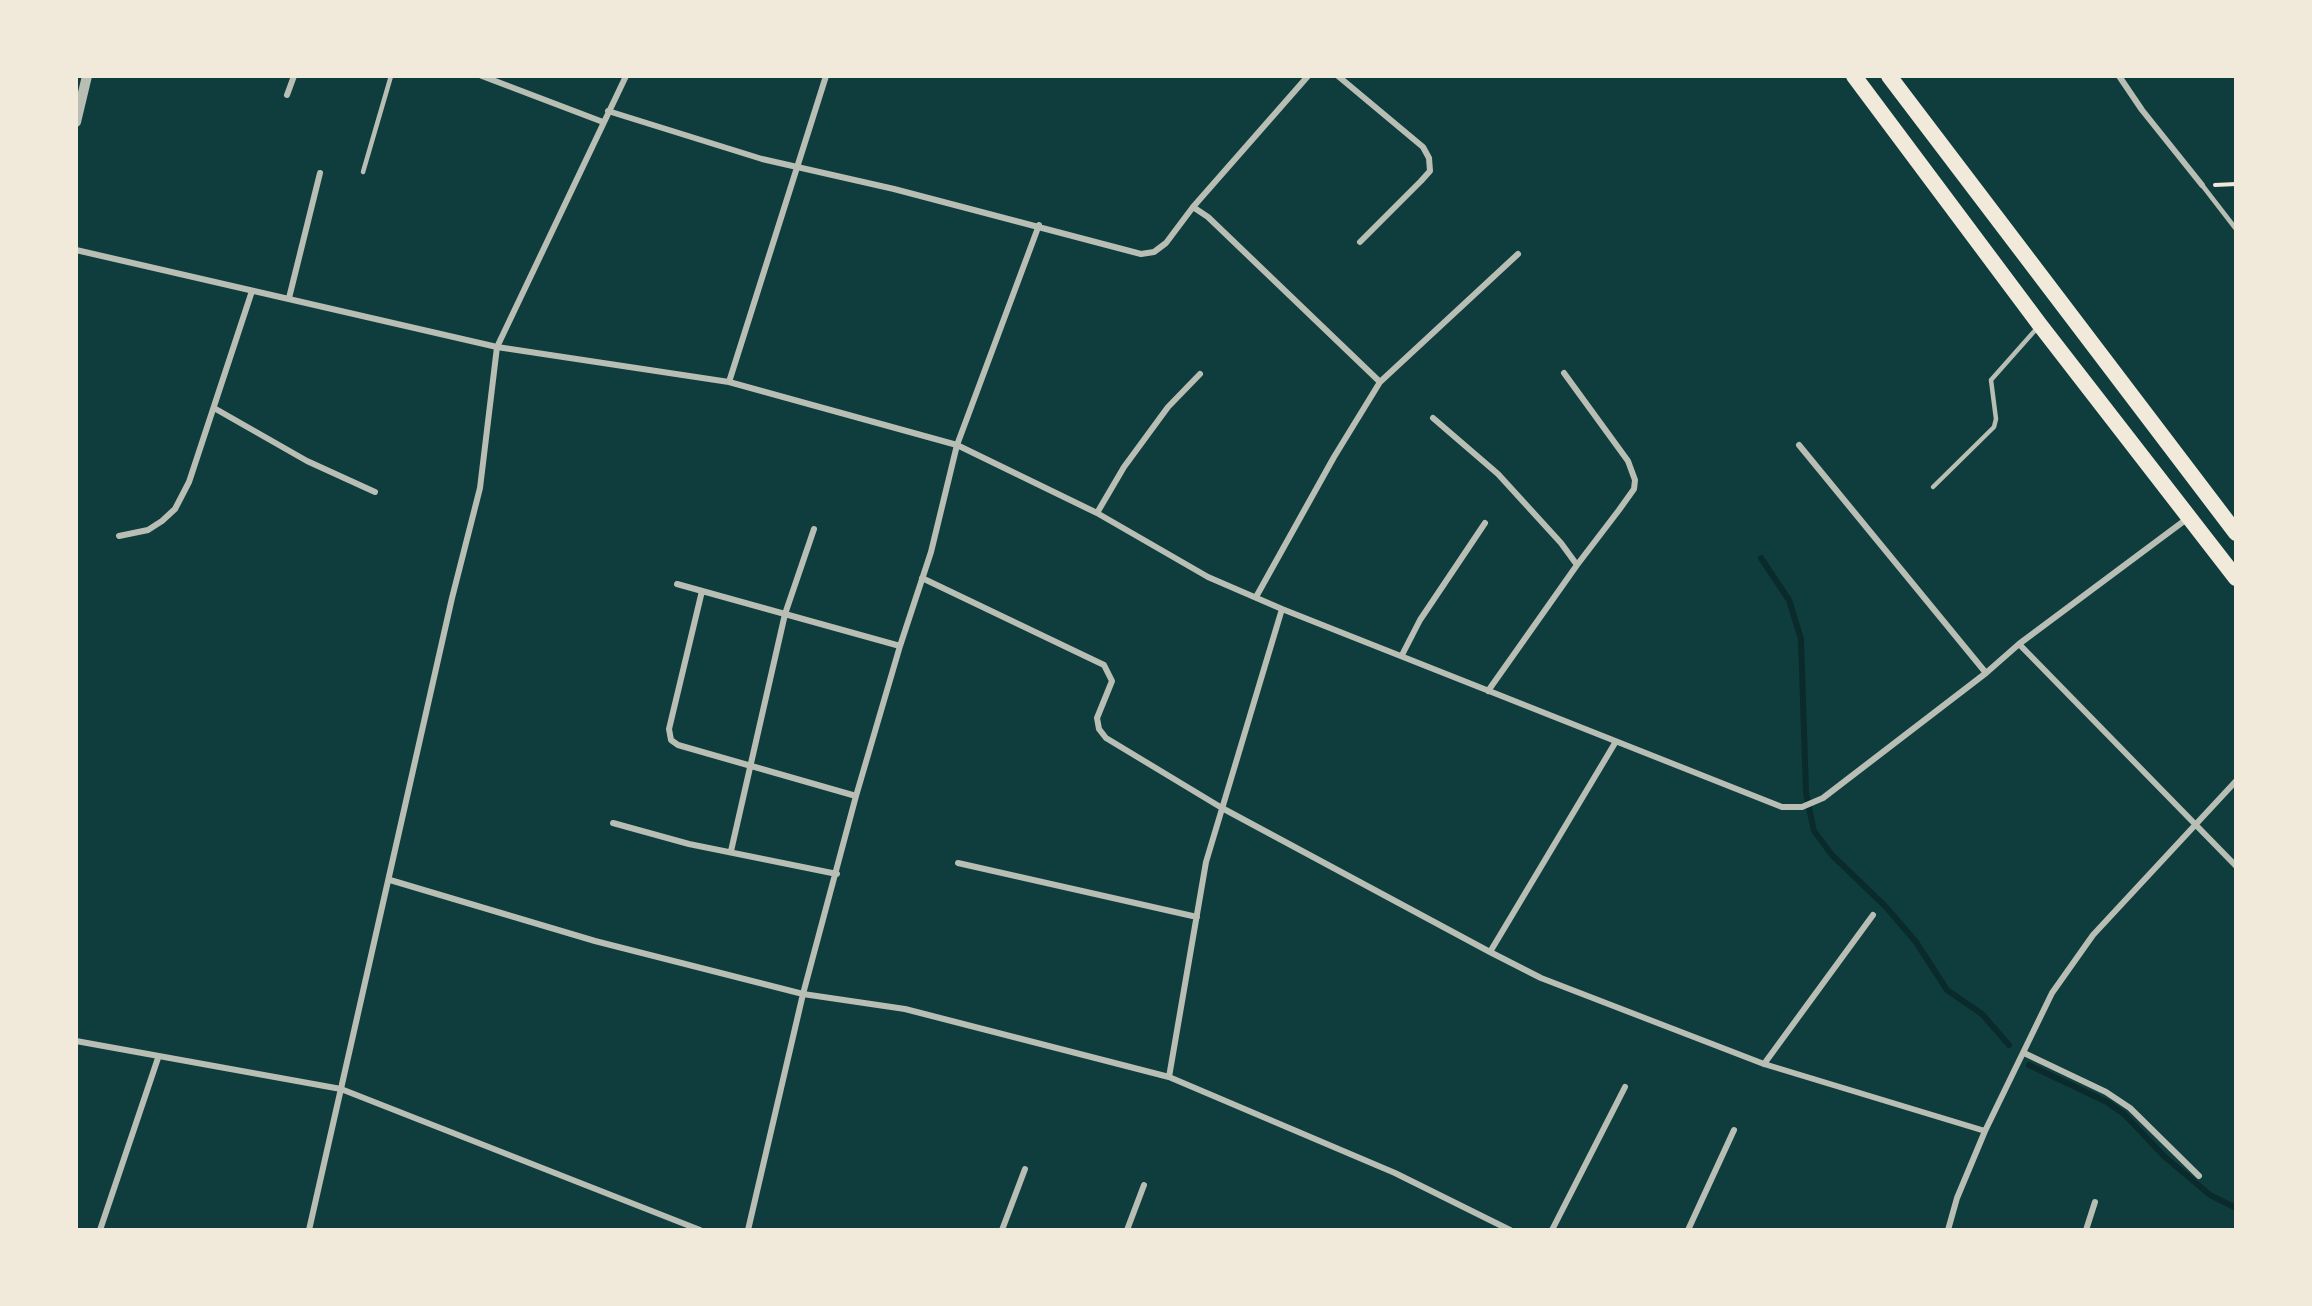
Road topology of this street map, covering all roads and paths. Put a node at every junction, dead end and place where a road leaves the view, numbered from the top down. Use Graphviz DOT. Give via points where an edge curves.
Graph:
graph roads {
  1 [pos="87,76"];
  2 [pos="294,76"];
  3 [pos="391,76"];
  4 [pos="482,76"];
  5 [pos="626,76"];
  6 [pos="826,76"];
  7 [pos="1308,76"];
  8 [pos="1338,76"];
  9 [pos="1854,76"];
  10 [pos="1889,76"];
  11 [pos="2119,76"];
  12 [pos="287,94"];
  13 [pos="608,111"];
  14 [pos="76,122"];
  15 [pos="603,122"];
  16 [pos="795,167"];
  17 [pos="363,172"];
  18 [pos="320,173"];
  19 [pos="2202,185"];
  20 [pos="1193,207"];
  21 [pos="1039,225"];
  22 [pos="2235,229"];
  23 [pos="1360,242"];
  24 [pos="76,250"];
  25 [pos="1518,254"];
  26 [pos="252,291"];
  27 [pos="289,298"];
  28 [pos="2040,325"];
  29 [pos="496,347"];
  30 [pos="2103,359"];
  31 [pos="1564,373"];
  32 [pos="1200,374"];
  33 [pos="2080,377"];
  34 [pos="729,382"];
  35 [pos="1380,382"];
  36 [pos="214,408"];
  37 [pos="1433,418"];
  38 [pos="957,445"];
  39 [pos="1799,445"];
  40 [pos="1933,488"];
  41 [pos="375,492"];
  42 [pos="1097,513"];
  43 [pos="2188,518"];
  44 [pos="1485,523"];
  45 [pos="814,529"];
  46 [pos="2235,533"];
  47 [pos="119,536"];
  48 [pos="1577,565"];
  49 [pos="922,578"];
  50 [pos="2235,578"];
  51 [pos="677,584"];
  52 [pos="702,591"];
  53 [pos="1256,597"];
  54 [pos="1282,609"];
  55 [pos="785,614"];
  56 [pos="2019,644"];
  57 [pos="900,646"];
  58 [pos="1402,655"];
  59 [pos="1986,673"];
  60 [pos="1488,691"];
  61 [pos="1615,743"];
  62 [pos="753,765"];
  63 [pos="2235,781"];
  64 [pos="856,795"];
  65 [pos="1222,808"];
  66 [pos="613,823"];
  67 [pos="2195,824"];
  68 [pos="731,851"];
  69 [pos="958,862"];
  70 [pos="2235,866"];
  71 [pos="837,874"];
  72 [pos="390,880"];
  73 [pos="1873,915"];
  74 [pos="1197,916"];
  75 [pos="1490,952"];
  76 [pos="803,994"];
  77 [pos="76,1041"];
  78 [pos="2024,1053"];
  79 [pos="158,1058"];
  80 [pos="1764,1064"];
  81 [pos="1169,1077"];
  82 [pos="1625,1087"];
  83 [pos="341,1089"];
  84 [pos="1734,1130"];
  85 [pos="1985,1131"];
  86 [pos="1025,1169"];
  87 [pos="2199,1176"];
  88 [pos="1144,1185"];
  89 [pos="2095,1202"];
  90 [pos="100,1230"];
  91 [pos="309,1230"];
  92 [pos="700,1230"];
  93 [pos="748,1230"];
  94 [pos="1002,1230"];
  95 [pos="1127,1230"];
  96 [pos="1510,1230"];
  97 [pos="1552,1230"];
  98 [pos="1688,1230"];
  99 [pos="1948,1230"];
  100 [pos="2086,1230"];
  1 -- 14 [label="street"];
  2 -- 12 [label="street"];
  3 -- 17 [label="lane"];
  4 -- 15 [label="street"];
  5 -- 13 [label="street"];
  6 -- 16 [label="street"];
  7 -- 20 [label="street"];
  8 -- 23 [label="street" via="1423,147 1429,158 1430,171"];
  9 -- 28 [label="highway"];
  10 -- 30 [label="highway"];
  11 -- 19 [label="street"];
  13 -- 15 [label="street"];
  13 -- 16 [label="street"];
  15 -- 29 [label="street"];
  16 -- 21 [label="street"];
  16 -- 34 [label="street"];
  18 -- 27 [label="street"];
  19 -- 22 [label="lane"];
  20 -- 21 [label="street" via="1166,243 1147,254"];
  20 -- 35 [label="street"];
  21 -- 38 [label="street"];
  24 -- 26 [label="street"];
  25 -- 35 [label="street"];
  26 -- 27 [label="street"];
  26 -- 36 [label="street"];
  27 -- 29 [label="street"];
  28 -- 33 [label="highway"];
  28 -- 40 [label="lane" via="1991,380 1994,427"];
  29 -- 34 [label="street"];
  29 -- 72 [label="street" via="480,488"];
  30 -- 33 [label="highway"];
  30 -- 46 [label="highway"];
  31 -- 48 [label="street" via="1628,461 1635,480 1634,489"];
  32 -- 42 [label="street" via="1168,407 1124,467"];
  33 -- 43 [label="highway"];
  34 -- 38 [label="street"];
  35 -- 53 [label="street"];
  36 -- 41 [label="street" via="307,461"];
  36 -- 47 [label="street" via="189,482 175,509 148,530"];
  37 -- 48 [label="street" via="1498,474"];
  38 -- 42 [label="street"];
  38 -- 49 [label="street"];
  39 -- 59 [label="street"];
  42 -- 53 [label="street" via="1208,577"];
  43 -- 50 [label="highway"];
  43 -- 56 [label="street"];
  44 -- 58 [label="street" via="1420,620"];
  45 -- 55 [label="street"];
  48 -- 60 [label="street"];
  49 -- 57 [label="street"];
  49 -- 65 [label="street" via="1104,665 1112,681 1097,718 1106,738"];
  51 -- 52 [label="street"];
  52 -- 55 [label="street"];
  52 -- 62 [label="street" via="670,735 678,745"];
  53 -- 54 [label="street"];
  54 -- 58 [label="street"];
  54 -- 65 [label="street"];
  55 -- 57 [label="street"];
  55 -- 62 [label="street"];
  56 -- 59 [label="street"];
  56 -- 67 [label="street"];
  57 -- 64 [label="street"];
  58 -- 60 [label="street"];
  59 -- 61 [label="street" via="1823,798 1802,807 1782,807"];
  60 -- 61 [label="street"];
  61 -- 75 [label="street"];
  62 -- 64 [label="street"];
  62 -- 68 [label="street"];
  63 -- 67 [label="street"];
  64 -- 71 [label="street"];
  65 -- 74 [label="street" via="1206,862"];
  65 -- 75 [label="street"];
  66 -- 68 [label="street"];
  67 -- 70 [label="street"];
  67 -- 78 [label="street" via="2093,935 2052,993"];
  68 -- 71 [label="street"];
  69 -- 74 [label="street"];
  71 -- 76 [label="street"];
  72 -- 76 [label="street" via="595,941"];
  72 -- 83 [label="street"];
  73 -- 80 [label="street"];
  74 -- 81 [label="street"];
  75 -- 80 [label="street" via="1541,978"];
  76 -- 81 [label="street" via="905,1009"];
  76 -- 93 [label="street"];
  77 -- 79 [label="street"];
  78 -- 85 [label="street"];
  78 -- 87 [label="street" via="2106,1092 2130,1108"];
  79 -- 83 [label="street"];
  79 -- 90 [label="street"];
  80 -- 85 [label="street"];
  81 -- 96 [label="street" via="1395,1173"];
  82 -- 97 [label="street"];
  83 -- 91 [label="street"];
  83 -- 92 [label="street"];
  84 -- 98 [label="street"];
  85 -- 99 [label="street"];
  86 -- 94 [label="street"];
  88 -- 95 [label="street"];
  89 -- 100 [label="street"];
}
